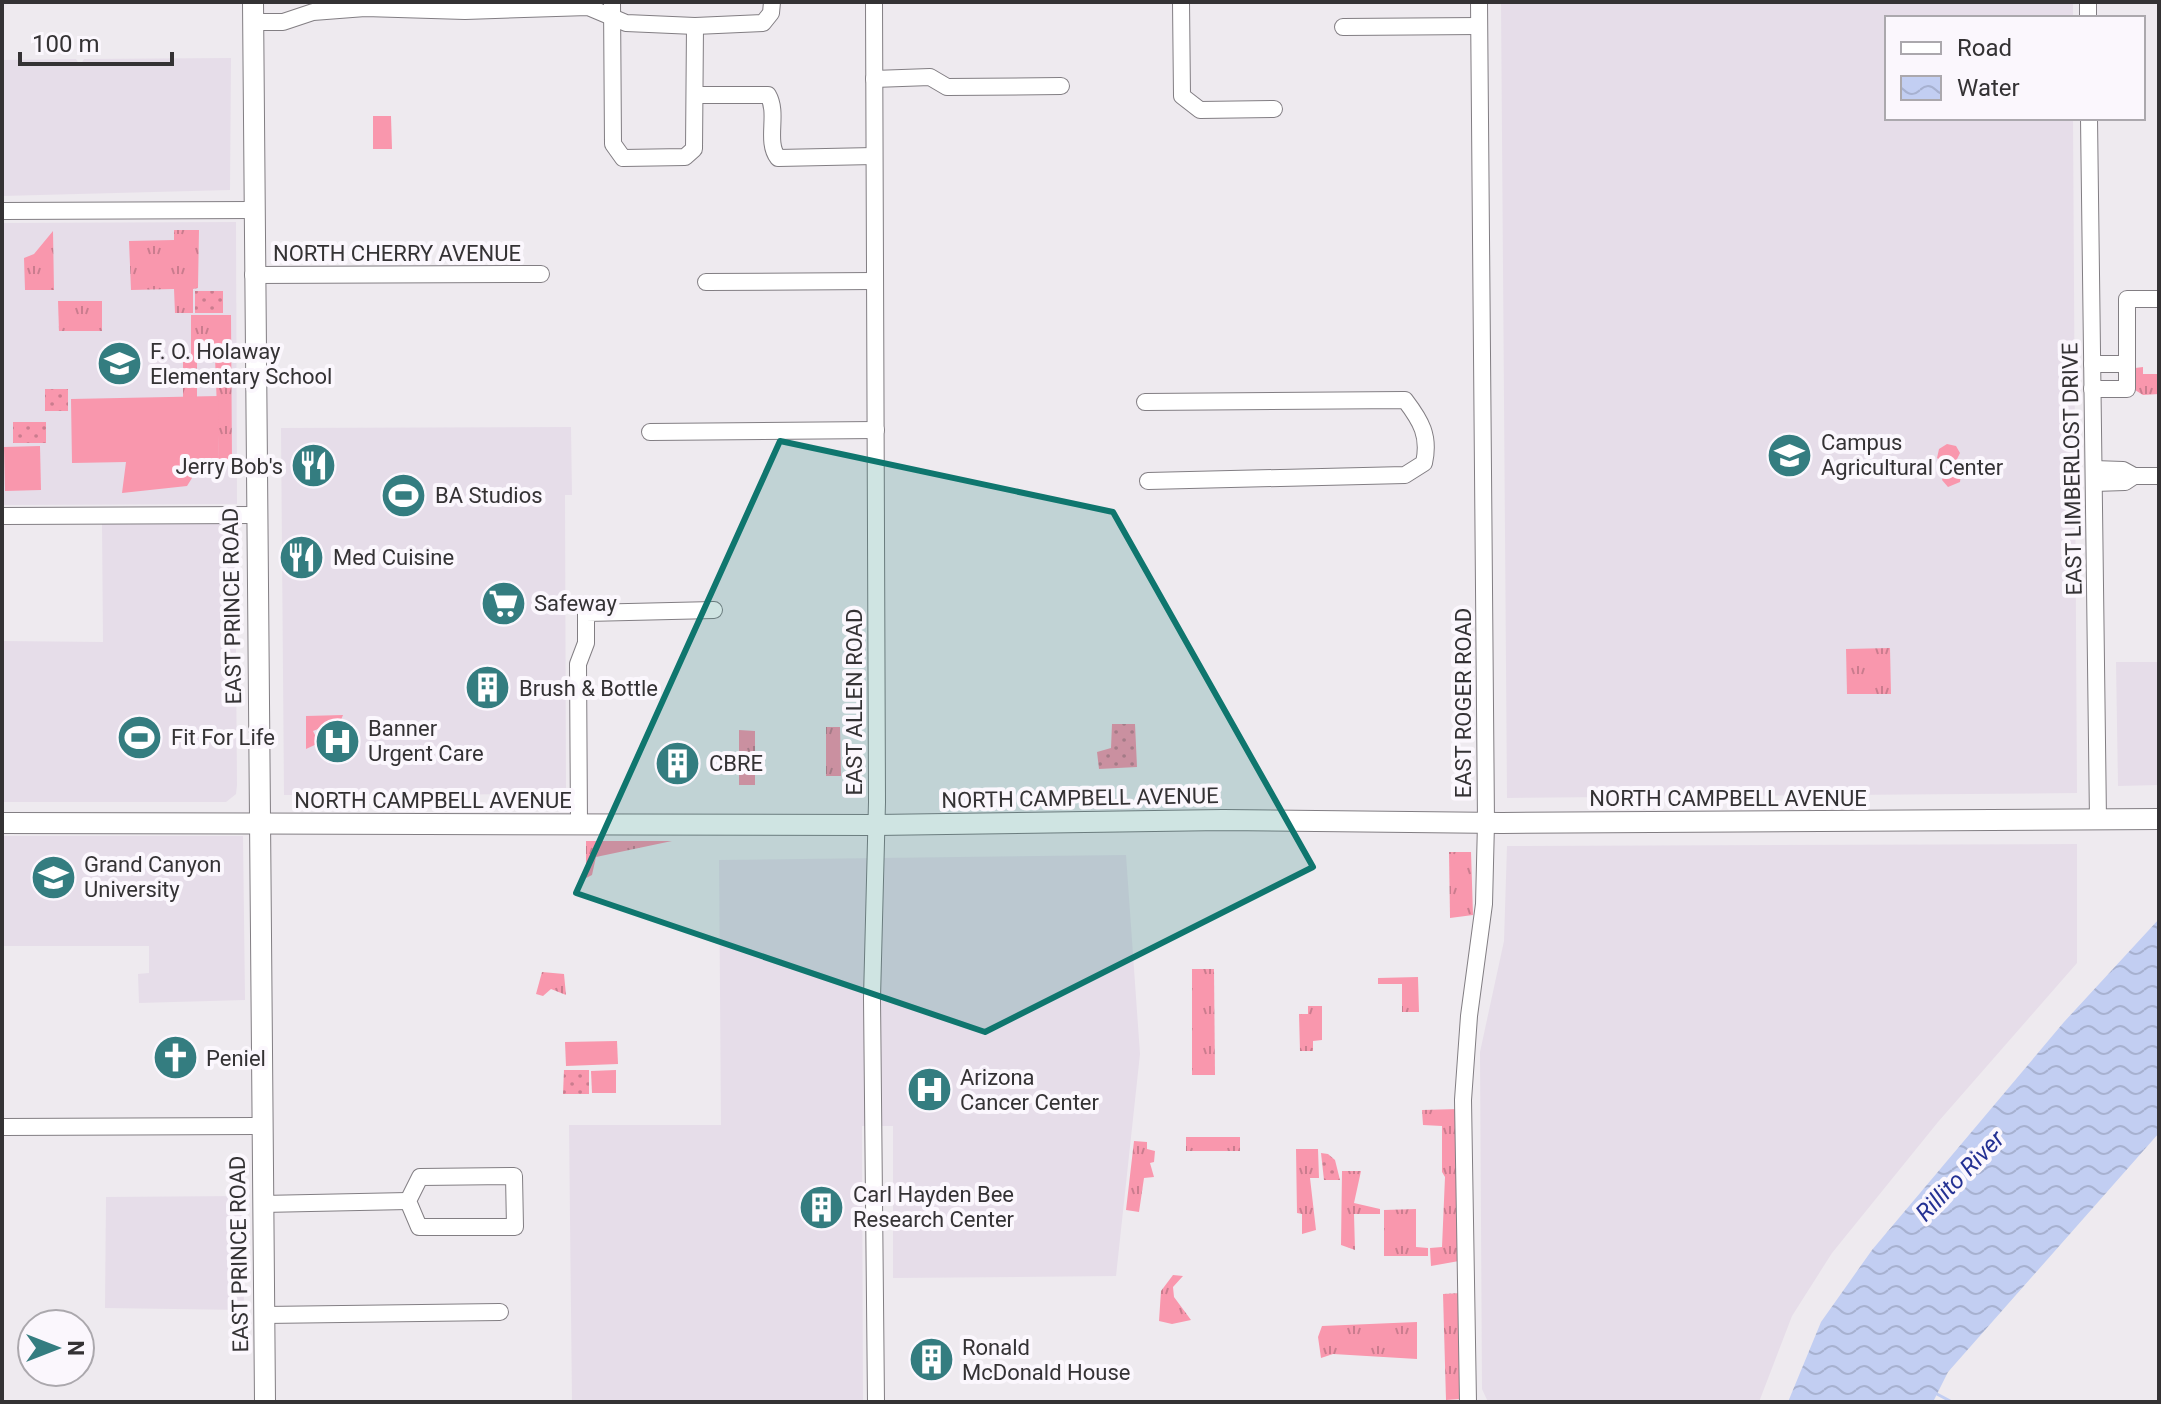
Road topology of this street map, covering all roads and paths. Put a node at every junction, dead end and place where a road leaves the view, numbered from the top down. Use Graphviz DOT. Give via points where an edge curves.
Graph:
graph roads {
  1 [pos="772,2"];
  2 [pos="874,2"];
  3 [pos="1181,2"];
  4 [pos="1479,2"];
  5 [pos="612,9"];
  6 [pos="253,12"];
  7 [pos="695,26"];
  8 [pos="1479,26"];
  9 [pos="1343,27"];
  10 [pos="874,79"];
  11 [pos="1061,86"];
  12 [pos="696,95"];
  13 [pos="1274,109"];
  14 [pos="2089,120"];
  15 [pos="874,156"];
  16 [pos="253,210"];
  17 [pos="2,211"];
  18 [pos="541,274"];
  19 [pos="253,275"];
  20 [pos="874,281"];
  21 [pos="706,282"];
  22 [pos="2159,299"];
  23 [pos="2092,364"];
  24 [pos="2127,364"];
  25 [pos="2092,389"];
  26 [pos="1145,402"];
  27 [pos="876,430"];
  28 [pos="650,432"];
  29 [pos="2094,476"];
  30 [pos="2159,476"];
  31 [pos="1148,481"];
  32 [pos="255,515"];
  33 [pos="2,516"];
  34 [pos="714,610"];
  35 [pos="2159,819"];
  36 [pos="2098,820"];
  37 [pos="2,823"];
  38 [pos="258,823"];
  39 [pos="1486,823"];
  40 [pos="579,824"];
  41 [pos="876,825"];
  42 [pos="908,825"];
  43 [pos="876,899"];
  44 [pos="260,1126"];
  45 [pos="2,1127"];
  46 [pos="408,1201"];
  47 [pos="262,1204"];
  48 [pos="500,1312"];
  49 [pos="264,1315"];
  50 [pos="265,1402"];
  51 [pos="876,1402"];
  52 [pos="1468,1402"];
  1 -- 7 [label="street" via="763,23"];
  2 -- 10 [label="street, EAST ALLEN ROAD"];
  3 -- 13 [label="street" via="1182,96 1200,110"];
  4 -- 8 [label="street, EAST ROGER ROAD"];
  5 -- 6 [label="street" via="365,8 313,12 283,22"];
  5 -- 7 [label="street" via="626,23"];
  5 -- 12 [label="street" via="617,153 633,159 691,155"];
  6 -- 16 [label="main road, EAST PRINCE ROAD"];
  7 -- 12 [label="street"];
  8 -- 9 [label="street"];
  8 -- 39 [label="street, EAST ROGER ROAD"];
  10 -- 11 [label="street" via="930,77 947,87"];
  10 -- 15 [label="street, EAST ALLEN ROAD"];
  12 -- 15 [label="street" via="768,95 778,158"];
  14 -- 23 [label="street, EAST LIMBERLOST DRIVE"];
  15 -- 20 [label="street, EAST ALLEN ROAD"];
  16 -- 17 [label="street"];
  16 -- 19 [label="main road, EAST PRINCE ROAD"];
  18 -- 19 [label="street, NORTH CHERRY AVENUE"];
  19 -- 32 [label="main road, EAST PRINCE ROAD"];
  20 -- 21 [label="street"];
  20 -- 27 [label="street, EAST ALLEN ROAD"];
  22 -- 24 [label="street" via="2127,299"];
  23 -- 24 [label="street"];
  23 -- 25 [label="street, EAST LIMBERLOST DRIVE"];
  24 -- 25 [label="street" via="2127,389"];
  25 -- 29 [label="street, EAST LIMBERLOST DRIVE"];
  26 -- 31 [label="street" via="1405,400 1420,420 1428,444 1424,463 1405,475"];
  27 -- 28 [label="street"];
  27 -- 41 [label="street, EAST ALLEN ROAD"];
  29 -- 30 [label="street" via="2123,470 2134,476"];
  29 -- 36 [label="street, EAST LIMBERLOST DRIVE"];
  32 -- 33 [label="street"];
  32 -- 38 [label="main road, EAST PRINCE ROAD"];
  34 -- 40 [label="street" via="586,613 586,643 578,664"];
  35 -- 36 [label="main road, NORTH CAMPBELL AVENUE"];
  36 -- 39 [label="main road, NORTH CAMPBELL AVENUE"];
  37 -- 38 [label="main road, NORTH CAMPBELL AVENUE"];
  38 -- 40 [label="main road, NORTH CAMPBELL AVENUE"];
  38 -- 44 [label="main road, EAST PRINCE ROAD"];
  39 -- 42 [label="main road, NORTH CAMPBELL AVENUE"];
  39 -- 52 [label="street, EAST ROGER ROAD" via="1484,904 1463,1100"];
  40 -- 41 [label="main road, NORTH CAMPBELL AVENUE"];
  41 -- 42 [label="main road, NORTH CAMPBELL AVENUE"];
  41 -- 51 [label="street, EAST ALLEN ROAD"];
  42 -- 43 [label="street" via="884,838 883,884"];
  44 -- 45 [label="street"];
  44 -- 47 [label="main road, EAST PRINCE ROAD"];
  46 -- 46 [label="street" via="419,1227 515,1227 514,1176 420,1177"];
  46 -- 47 [label="street"];
  47 -- 49 [label="main road, EAST PRINCE ROAD"];
  48 -- 49 [label="street"];
  49 -- 50 [label="main road, EAST PRINCE ROAD"];
}
